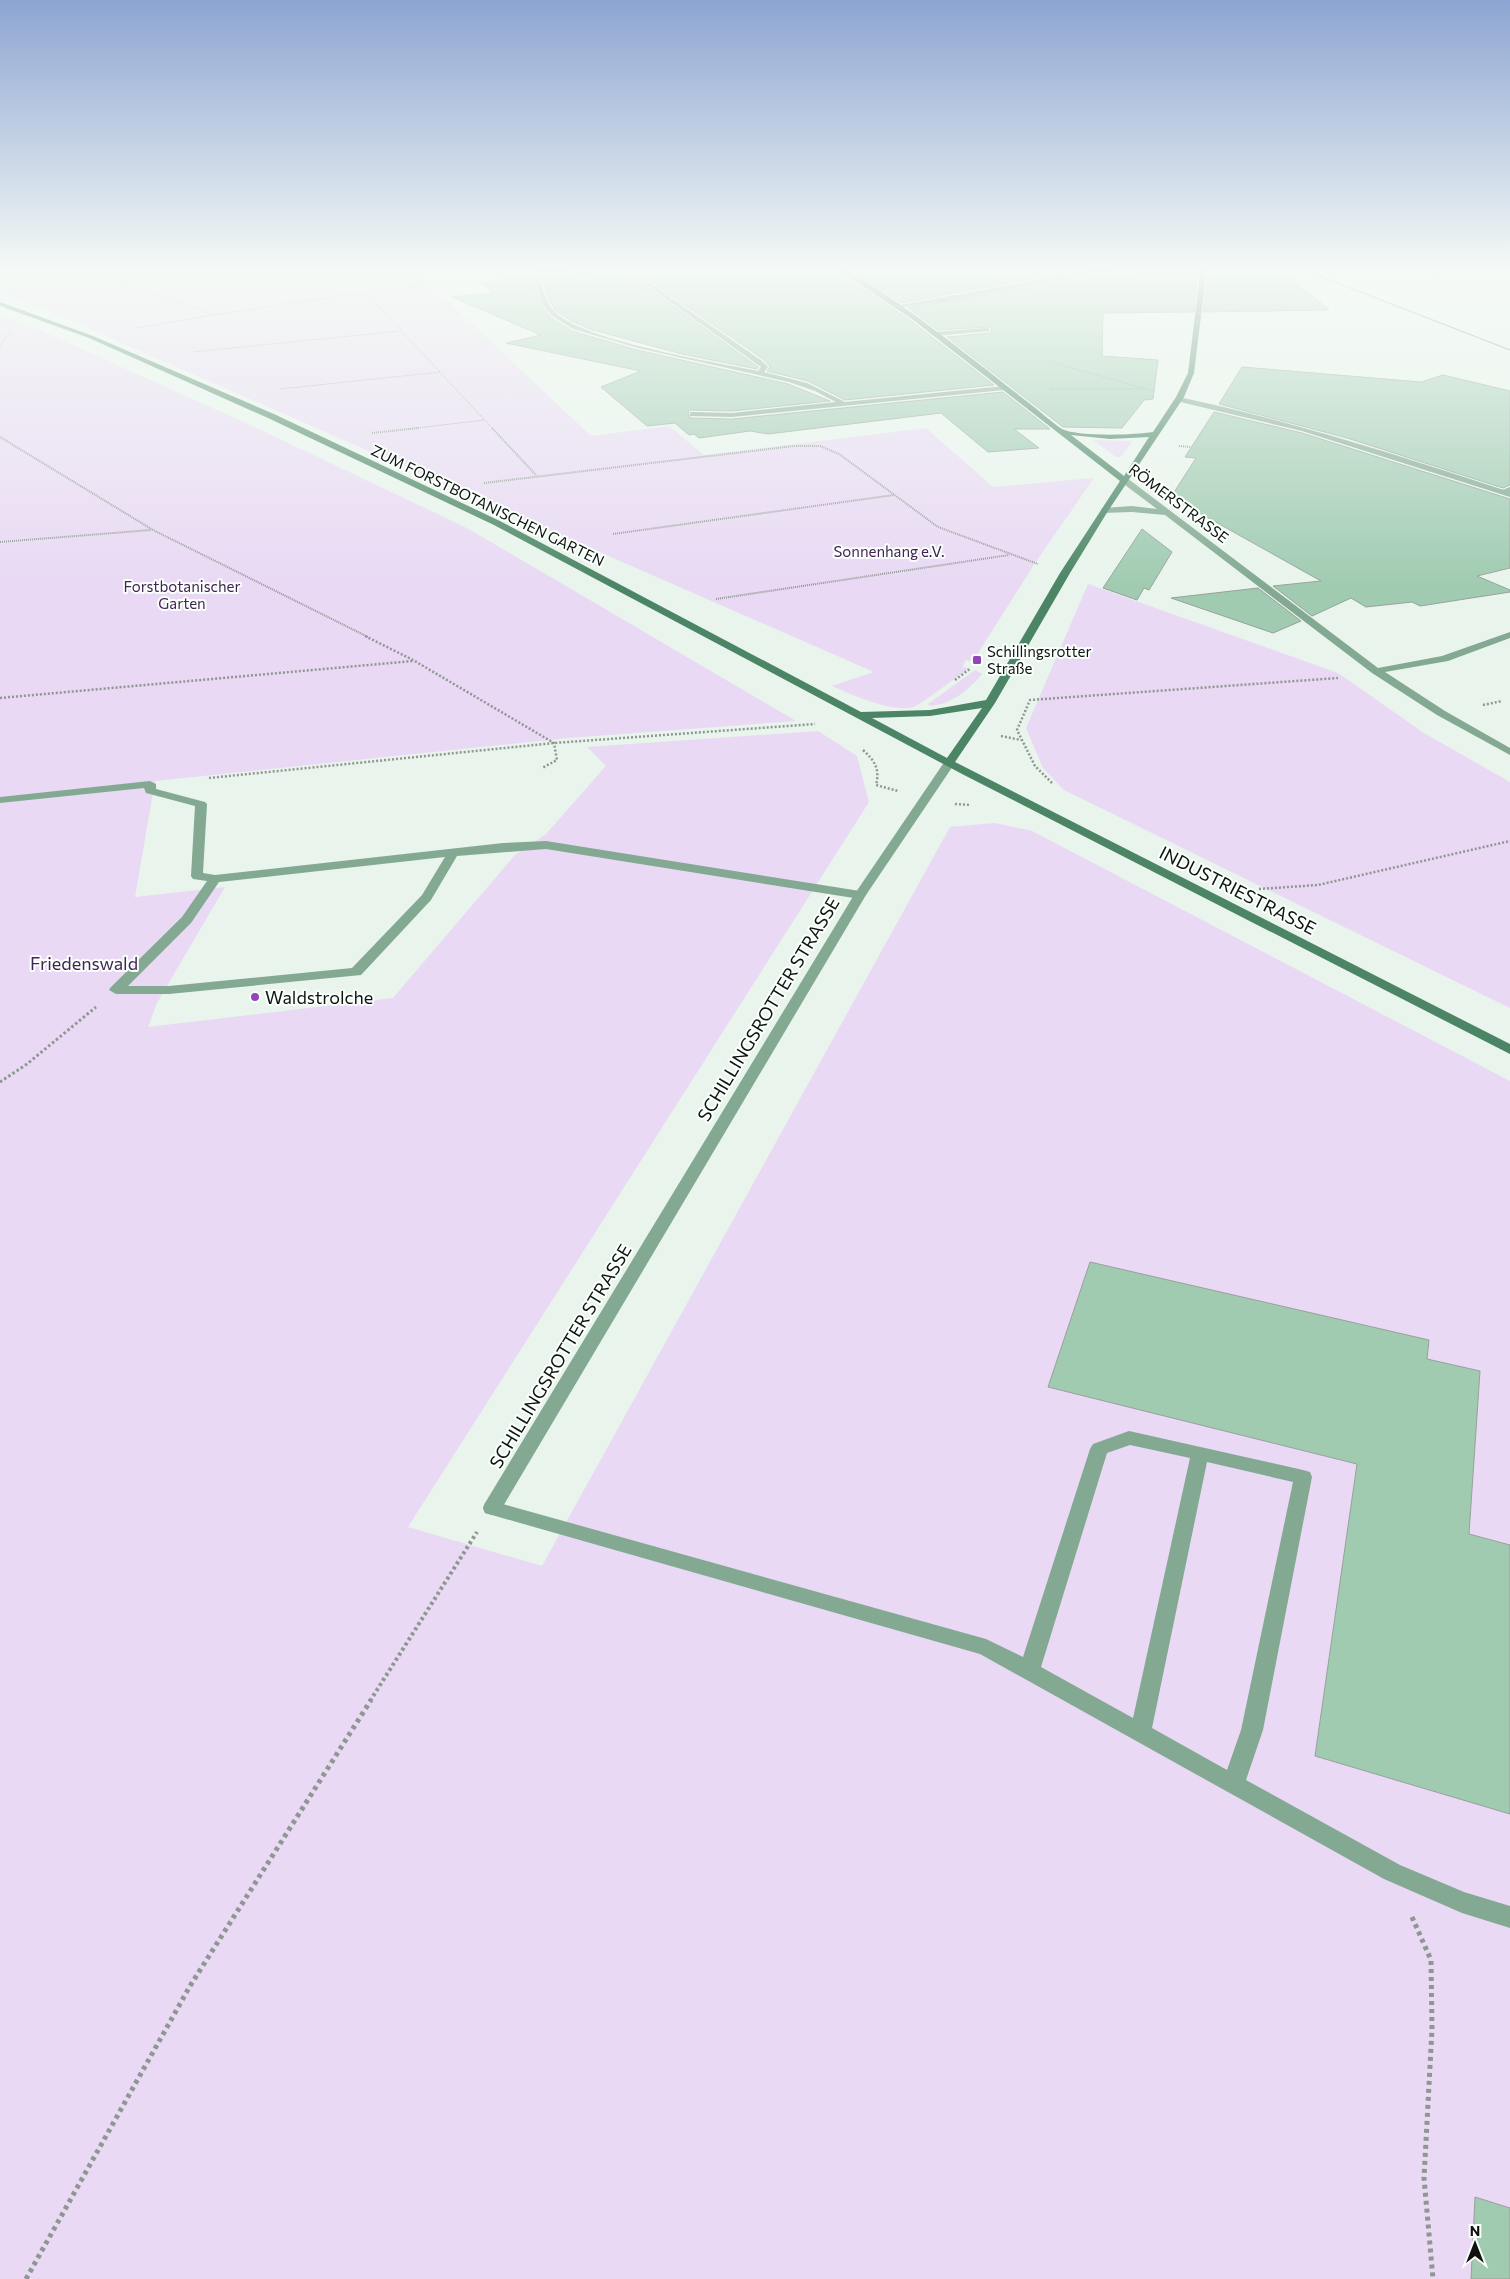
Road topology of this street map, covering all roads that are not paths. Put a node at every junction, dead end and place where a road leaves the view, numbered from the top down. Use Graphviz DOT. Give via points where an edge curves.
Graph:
graph roads {
  1 [pos="174,373"];
  2 [pos="760,373"];
  3 [pos="985,373"];
  4 [pos="1191,373"];
  5 [pos="1004,388"];
  6 [pos="1180,398"];
  7 [pos="842,403"];
  8 [pos="693,414"];
  9 [pos="1061,431"];
  10 [pos="1156,434"];
  11 [pos="1124,480"];
  12 [pos="1510,489"];
  13 [pos="1501,492"];
  14 [pos="1510,495"];
  15 [pos="1104,511"];
  16 [pos="1168,513"];
  17 [pos="1510,635"];
  18 [pos="1376,671"];
  19 [pos="990,703"];
  20 [pos="861,715"];
  21 [pos="1510,752"];
  22 [pos="948,763"];
  23 [pos="0,800"];
  24 [pos="453,853"];
  25 [pos="215,879"];
  26 [pos="860,896"];
  27 [pos="1510,1050"];
  28 [pos="1200,1454"];
  29 [pos="1028,1671"];
  30 [pos="1140,1734"];
  31 [pos="1232,1785"];
  32 [pos="1510,1917"];
  1 -- 20 [label="street, ZUM FORSTBOTANISCHEN GARTEN" via="488,519"];
  2 -- 7 [label="street" via="811,386"];
  3 -- 5 [label="street, RÖMERSTRASSE"];
  4 -- 6 [label="street, SCHILLINGSROTTER STRASSE"];
  5 -- 7 [label="street"];
  5 -- 9 [label="street, RÖMERSTRASSE"];
  6 -- 10 [label="street, SCHILLINGSROTTER STRASSE"];
  6 -- 13 [label="street" via="1420,464"];
  7 -- 8 [label="street" via="732,415"];
  9 -- 10 [label="street" via="1104,437"];
  9 -- 11 [label="street, RÖMERSTRASSE"];
  10 -- 11 [label="street, SCHILLINGSROTTER STRASSE"];
  11 -- 15 [label="street, SCHILLINGSROTTER STRASSE"];
  11 -- 16 [label="street, RÖMERSTRASSE"];
  12 -- 13 [label="street"];
  13 -- 14 [label="street"];
  15 -- 16 [label="street" via="1132,509"];
  15 -- 19 [label="street, SCHILLINGSROTTER STRASSE"];
  16 -- 18 [label="street, RÖMERSTRASSE"];
  17 -- 18 [label="street" via="1444,659"];
  18 -- 21 [label="street, RÖMERSTRASSE"];
  19 -- 20 [label="street" via="930,713"];
  19 -- 22 [label="street, SCHILLINGSROTTER STRASSE"];
  20 -- 22 [label="street, ZUM FORSTBOTANISCHEN GARTEN"];
  22 -- 26 [label="street, SCHILLINGSROTTER STRASSE"];
  22 -- 27 [label="street, INDUSTRIESTRASSE"];
  23 -- 25 [label="street" via="150,784 150,791 201,804 197,876"];
  24 -- 25 [label="street"];
  24 -- 25 [label="street" via="427,897 356,972 169,990 116,990 187,920"];
  24 -- 26 [label="street" via="546,846"];
  26 -- 29 [label="street, SCHILLINGSROTTER STRASSE" via="492,1508 986,1647"];
  28 -- 29 [label="street" via="1129,1438 1099,1449"];
  28 -- 30 [label="street"];
  28 -- 31 [label="street" via="1303,1477 1252,1730"];
  29 -- 30 [label="street"];
  30 -- 31 [label="street"];
  31 -- 32 [label="street" via="1392,1872 1462,1902"];
}
